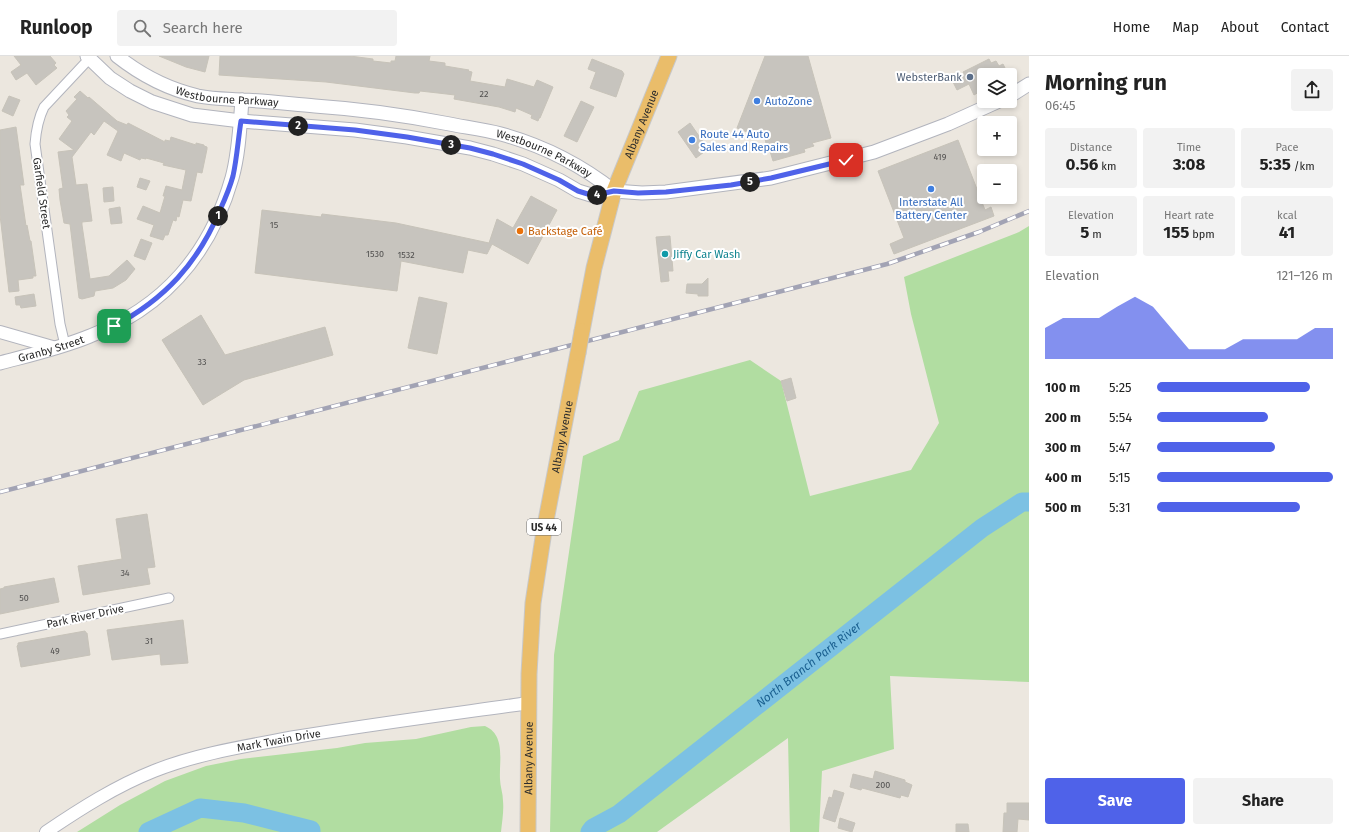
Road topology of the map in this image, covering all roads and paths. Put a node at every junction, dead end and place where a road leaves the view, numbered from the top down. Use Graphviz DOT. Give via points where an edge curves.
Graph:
graph roads {
  1 [pos="117,56"];
  2 [pos="669,56"];
  3 [pos="88,57"];
  4 [pos="1029,84"];
  5 [pos="1017,92"];
  6 [pos="242,100"];
  7 [pos="983,108"];
  8 [pos="422,118"];
  9 [pos="241,121"];
  10 [pos="417,139"];
  11 [pos="614,191"];
  12 [pos="0,332"];
  13 [pos="61,347"];
  14 [pos="0,363"];
  15 [pos="169,598"];
  16 [pos="0,634"];
  17 [pos="529,703"];
  18 [pos="46,832"];
  19 [pos="528,832"];
  1 -- 6 [label="main road, Westbourne Parkway" via="156,82 178,90 198,96"];
  2 -- 11 [label="highway, Albany Avenue / US 44"];
  3 -- 9 [label="main road, Westbourne Parkway" via="110,78 152,102 192,115"];
  3 -- 13 [label="street, Garfield Street" via="44,107 36,132 35,144"];
  4 -- 5 [label="main road"];
  6 -- 8 [label="main road, Westbourne Parkway" via="334,107"];
  6 -- 9 [label="main road, Granby Street"];
  7 -- 11 [label="main road" via="874,152 792,174 666,192"];
  8 -- 10 [label="main road"];
  8 -- 11 [label="main road, Westbourne Parkway" via="502,134 532,145 587,172"];
  9 -- 10 [label="main road, Westbourne Parkway" via="355,130"];
  9 -- 13 [label="main road, Granby Street" via="226,196 208,236 178,279 148,305 128,318"];
  10 -- 11 [label="main road, Westbourne Parkway" via="470,148 512,160 542,171 583,193 596,195"];
  11 -- 17 [label="highway, Albany Avenue / US 44, bridge" via="594,268 544,531 532,621"];
  12 -- 13 [label="street"];
  13 -- 14 [label="main road, Granby Street"];
  15 -- 16 [label="street, Park River Drive"];
  17 -- 18 [label="street, Mark Twain Drive" via="331,731 192,758 130,782"];
  17 -- 19 [label="highway, Albany Avenue / US 44"];
}
